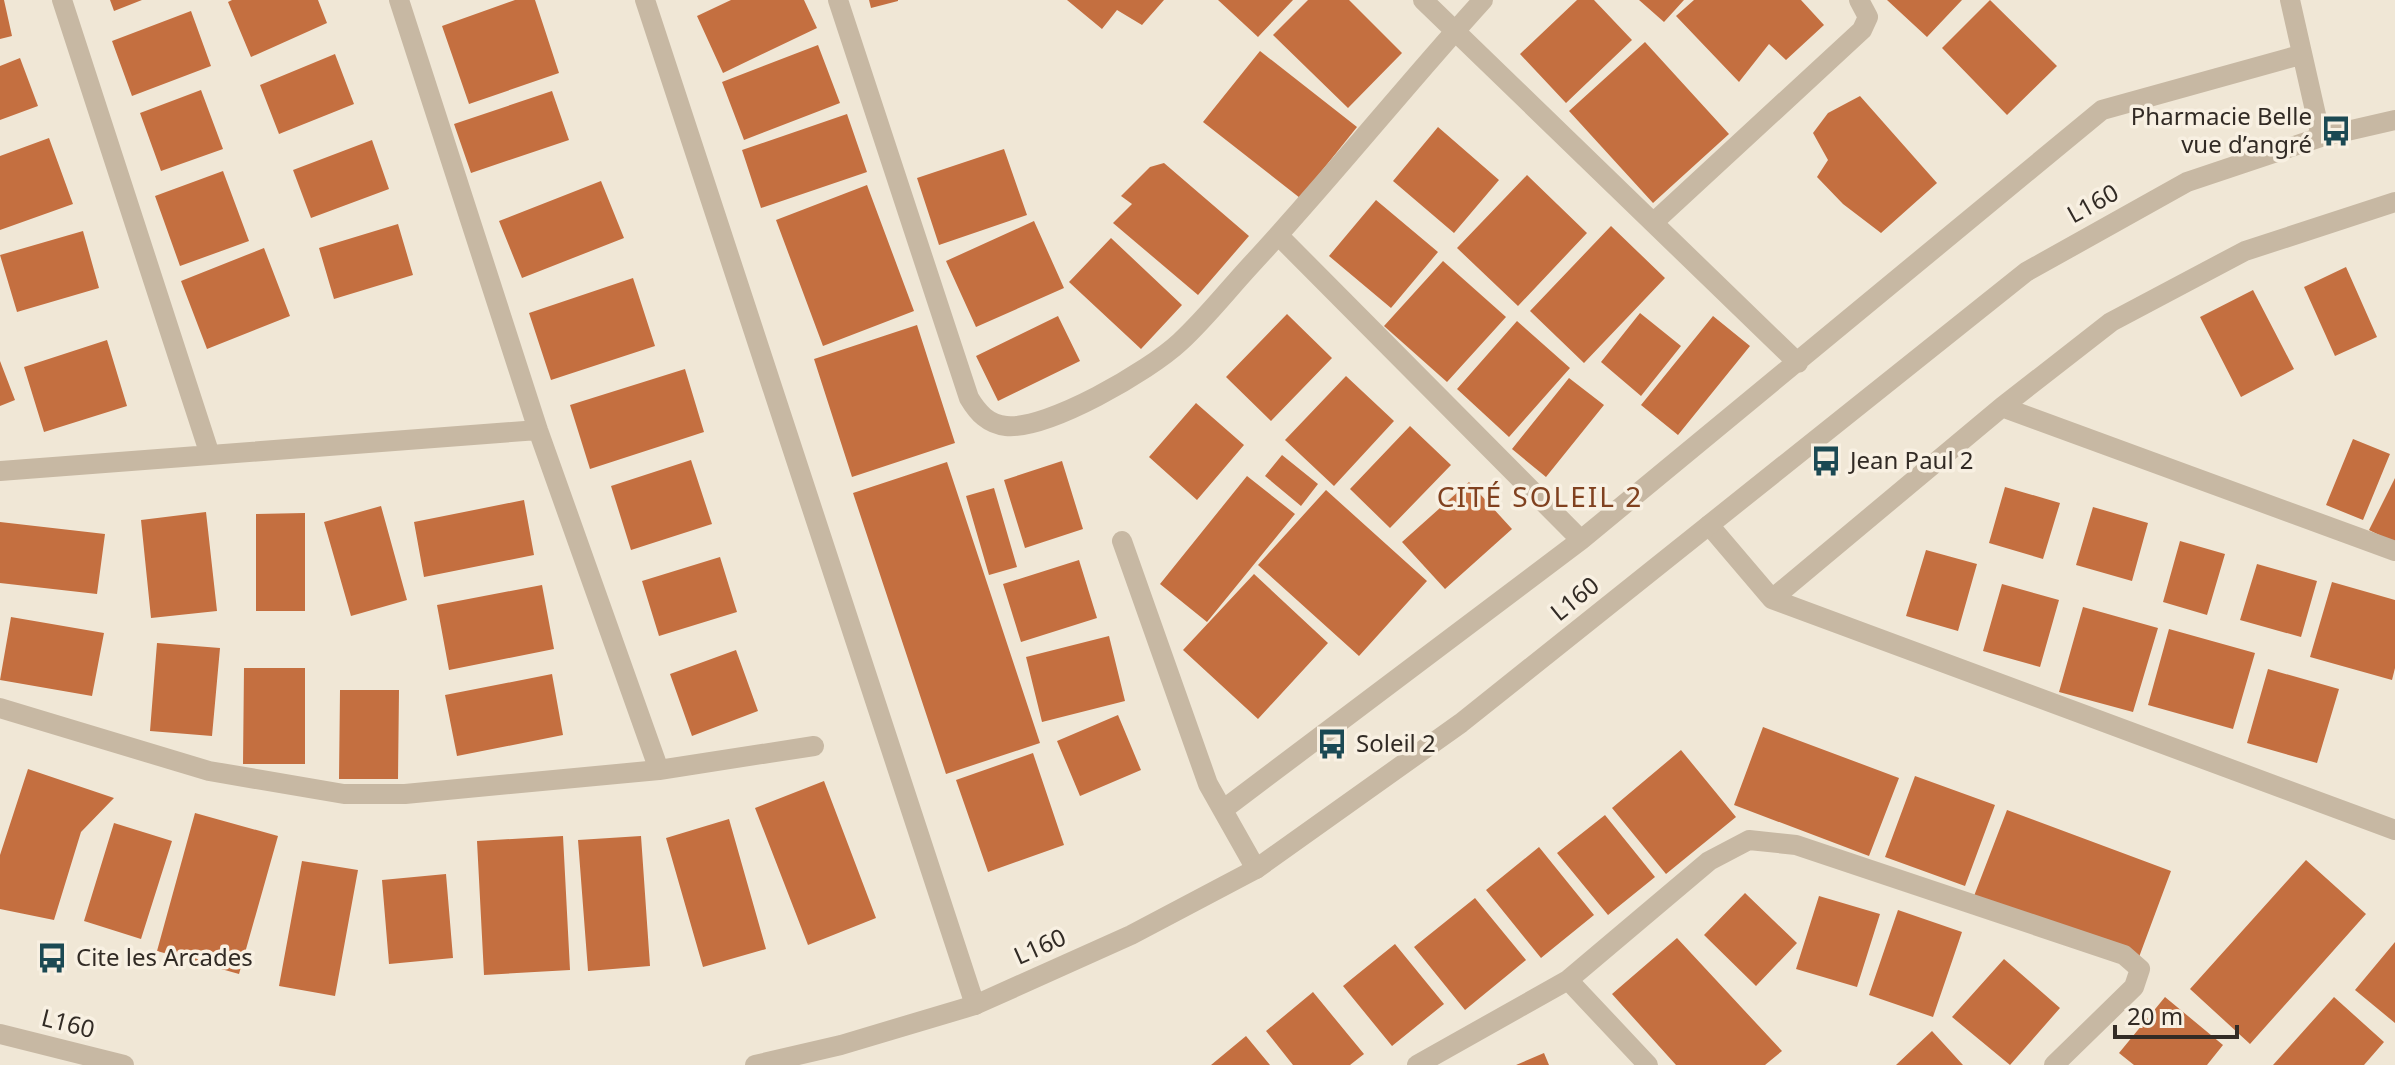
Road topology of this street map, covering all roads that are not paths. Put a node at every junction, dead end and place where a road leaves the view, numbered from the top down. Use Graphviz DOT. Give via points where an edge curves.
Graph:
graph roads {
  1 [pos="62,0"];
  2 [pos="399,0"];
  3 [pos="645,0"];
  4 [pos="838,0"];
  5 [pos="1423,0"];
  6 [pos="1483,0"];
  7 [pos="1859,0"];
  8 [pos="2290,0"];
  9 [pos="1455,31"];
  10 [pos="2300,55"];
  11 [pos="2395,120"];
  12 [pos="2321,137"];
  13 [pos="2395,202"];
  14 [pos="1654,222"];
  15 [pos="1278,235"];
  16 [pos="1798,363"];
  17 [pos="2002,407"];
  18 [pos="538,430"];
  19 [pos="210,455"];
  20 [pos="0,471"];
  21 [pos="1709,525"];
  22 [pos="1581,540"];
  23 [pos="1122,541"];
  24 [pos="2395,551"];
  25 [pos="1772,599"];
  26 [pos="0,708"];
  27 [pos="814,746"];
  28 [pos="659,770"];
  29 [pos="1224,809"];
  30 [pos="2395,830"];
  31 [pos="1256,869"];
  32 [pos="1568,980"];
  33 [pos="975,1005"];
  34 [pos="0,1034"];
  35 [pos="124,1065"];
  36 [pos="755,1065"];
  37 [pos="1417,1065"];
  38 [pos="1648,1065"];
  39 [pos="2054,1065"];
  1 -- 19 [label="street"];
  2 -- 18 [label="street"];
  3 -- 33 [label="street"];
  4 -- 15 [label="street" via="957,366 982,417 1018,426 1079,405 1138,376 1180,342"];
  5 -- 9 [label="street"];
  6 -- 9 [label="street"];
  7 -- 14 [label="street" via="1868,17 1862,30"];
  8 -- 10 [label="street"];
  9 -- 14 [label="street"];
  9 -- 15 [label="street"];
  10 -- 12 [label="street"];
  10 -- 16 [label="street" via="2102,110"];
  11 -- 12 [label="street, L160"];
  12 -- 21 [label="street, L160" via="2187,182 2026,272"];
  13 -- 17 [label="street" via="2245,251 2111,322"];
  14 -- 16 [label="street"];
  15 -- 22 [label="street"];
  16 -- 22 [label="street"];
  17 -- 24 [label="street"];
  17 -- 25 [label="street"];
  18 -- 19 [label="street"];
  18 -- 28 [label="street"];
  19 -- 20 [label="street"];
  21 -- 25 [label="street"];
  21 -- 31 [label="street, L160" via="1461,723"];
  22 -- 29 [label="street"];
  23 -- 29 [label="street" via="1208,784"];
  25 -- 30 [label="street"];
  26 -- 28 [label="street" via="209,771 344,794 405,794"];
  27 -- 28 [label="street"];
  29 -- 31 [label="street"];
  31 -- 33 [label="street, L160" via="1131,935"];
  32 -- 37 [label="street"];
  32 -- 38 [label="street"];
  32 -- 39 [label="street" via="1709,861 1749,840 1796,845 2135,962 2140,969 2134,987"];
  33 -- 36 [label="street, L160"];
  34 -- 35 [label="street, L160"];
}
